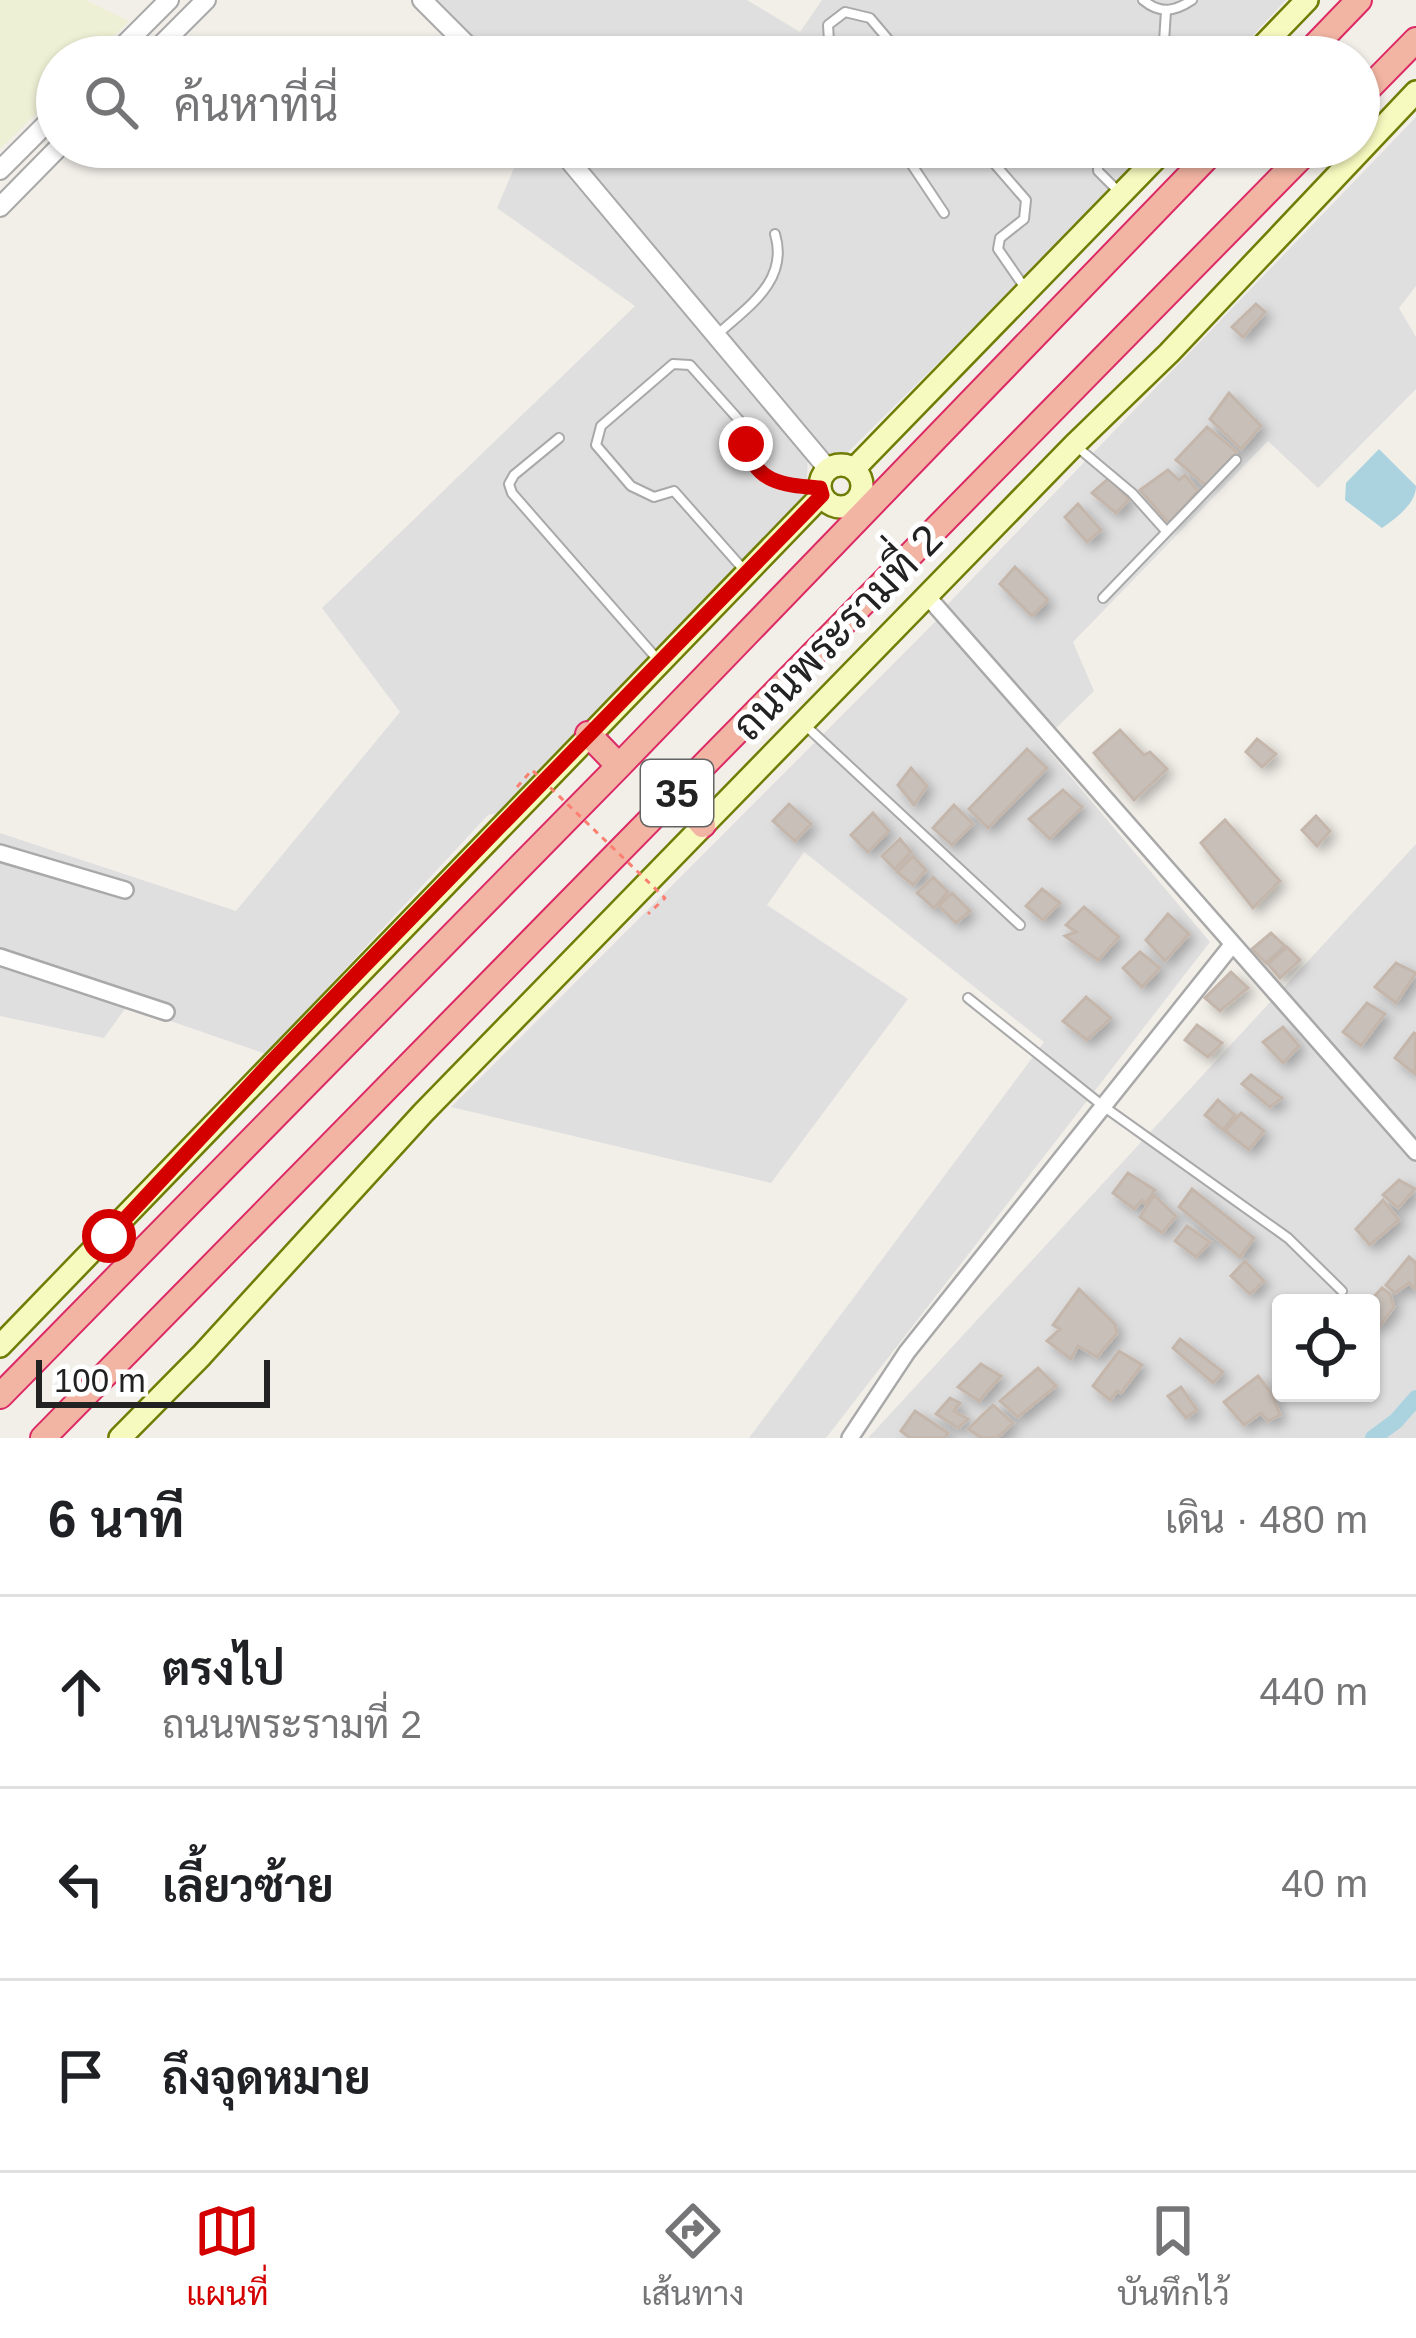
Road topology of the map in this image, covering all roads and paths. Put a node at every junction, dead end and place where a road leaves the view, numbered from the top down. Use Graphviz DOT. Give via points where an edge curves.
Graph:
graph roads {
  1 [pos="169,0"];
  2 [pos="206,0"];
  3 [pos="422,0"];
  4 [pos="1143,0"];
  5 [pos="1192,0"];
  6 [pos="1307,0"];
  7 [pos="1359,0"];
  8 [pos="1166,10"];
  9 [pos="133,36"];
  10 [pos="170,36"];
  11 [pos="458,36"];
  12 [pos="829,36"];
  13 [pos="885,36"];
  14 [pos="1164,36"];
  15 [pos="1272,36"];
  16 [pos="1324,36"];
  17 [pos="1416,40"];
  18 [pos="1380,77"];
  19 [pos="1416,92"];
  20 [pos="1380,130"];
  21 [pos="36,133"];
  22 [pos="38,168"];
  23 [pos="576,168"];
  24 [pos="914,168"];
  25 [pos="998,168"];
  26 [pos="1098,168"];
  27 [pos="1146,168"];
  28 [pos="1195,168"];
  29 [pos="1290,168"];
  30 [pos="1344,168"];
  31 [pos="0,170"];
  32 [pos="1121,194"];
  33 [pos="0,207"];
  34 [pos="944,213"];
  35 [pos="775,234"];
  36 [pos="1026,289"];
  37 [pos="718,334"];
  38 [pos="559,439"];
  39 [pos="1074,445"];
  40 [pos="1236,460"];
  41 [pos="823,484"];
  42 [pos="862,490"];
  43 [pos="1166,531"];
  44 [pos="745,571"];
  45 [pos="927,596"];
  46 [pos="1103,598"];
  47 [pos="659,661"];
  48 [pos="802,723"];
  49 [pos="588,734"];
  50 [pos="619,766"];
  51 [pos="517,787"];
  52 [pos="676,794"];
  53 [pos="704,825"];
  54 [pos="0,853"];
  55 [pos="125,890"];
  56 [pos="648,914"];
  57 [pos="1020,925"];
  58 [pos="1232,945"];
  59 [pos="0,958"];
  60 [pos="968,998"];
  61 [pos="166,1012"];
  62 [pos="1103,1106"];
  63 [pos="1416,1152"];
  64 [pos="1342,1291"];
  65 [pos="0,1346"];
  66 [pos="0,1396"];
  67 [pos="43,1438"];
  68 [pos="120,1438"];
  69 [pos="850,1438"];
  1 -- 9 [label="street"];
  2 -- 10 [label="street"];
  3 -- 11 [label="street"];
  4 -- 8 [label="lane"];
  5 -- 8 [label="lane"];
  6 -- 15 [label="main road"];
  7 -- 16 [label="highway"];
  8 -- 14 [label="lane"];
  12 -- 13 [label="lane" via="828,25 845,12 870,18"];
  17 -- 18 [label="highway"];
  19 -- 20 [label="main road, ถนนพระรามที่ 2 / 35"];
  21 -- 31 [label="street"];
  22 -- 33 [label="street"];
  23 -- 37 [label="street"];
  24 -- 34 [label="lane"];
  25 -- 36 [label="lane" via="1026,200 1024,219 998,249"];
  26 -- 32 [label="lane"];
  27 -- 32 [label="main road, ถนนพระรามที่ 2 / 35"];
  28 -- 42 [label="highway, ถนนพระรามที่ 2 / 35"];
  29 -- 52 [label="highway, ถนนพระรามที่ 2 / 35"];
  30 -- 39 [label="main road, ถนนพระรามที่ 2 / 35"];
  32 -- 36 [label="main road, ถนนพระรามที่ 2 / 35"];
  35 -- 37 [label="lane" via="780,249 766,291"];
  36 -- 42 [label="main road, ถนนพระรามที่ 2 / 35"];
  37 -- 41 [label="street"];
  38 -- 47 [label="lane" via="514,475 512,493"];
  39 -- 43 [label="lane"];
  39 -- 45 [label="main road, ถนนพระรามที่ 2 / 35"];
  40 -- 43 [label="lane"];
  41 -- 42 [label="main road" via="841,465"];
  41 -- 42 [label="main road" via="838,507"];
  41 -- 44 [label="main road, 35"];
  41 -- 44 [label="lane" via="774,484 754,466 747,429 690,365 673,364 601,426 596,445 631,486 654,497 674,491"];
  42 -- 50 [label="highway, ถนนพระรามที่ 2 / 35"];
  43 -- 46 [label="lane"];
  44 -- 47 [label="main road, 35"];
  45 -- 48 [label="main road, ถนนพระรามที่ 2 / 35"];
  45 -- 58 [label="street"];
  47 -- 49 [label="main road, 35"];
  48 -- 53 [label="main road, ถนนพระรามที่ 2 / 35"];
  48 -- 57 [label="lane"];
  49 -- 50 [label="highway"];
  49 -- 65 [label="main road, 35"];
  50 -- 66 [label="highway, ถนนพระรามที่ 2 / 35"];
  51 -- 56 [label="path, bridge" via="532,770 665,898"];
  52 -- 53 [label="highway"];
  52 -- 67 [label="highway, ถนนพระรามที่ 2 / 35"];
  53 -- 68 [label="main road, ถนนพระรามที่ 2 / 35"];
  54 -- 55 [label="street"];
  58 -- 62 [label="street"];
  58 -- 63 [label="street"];
  59 -- 61 [label="street"];
  60 -- 62 [label="lane"];
  62 -- 64 [label="lane" via="1288,1238"];
  62 -- 69 [label="street" via="907,1352"];
}
